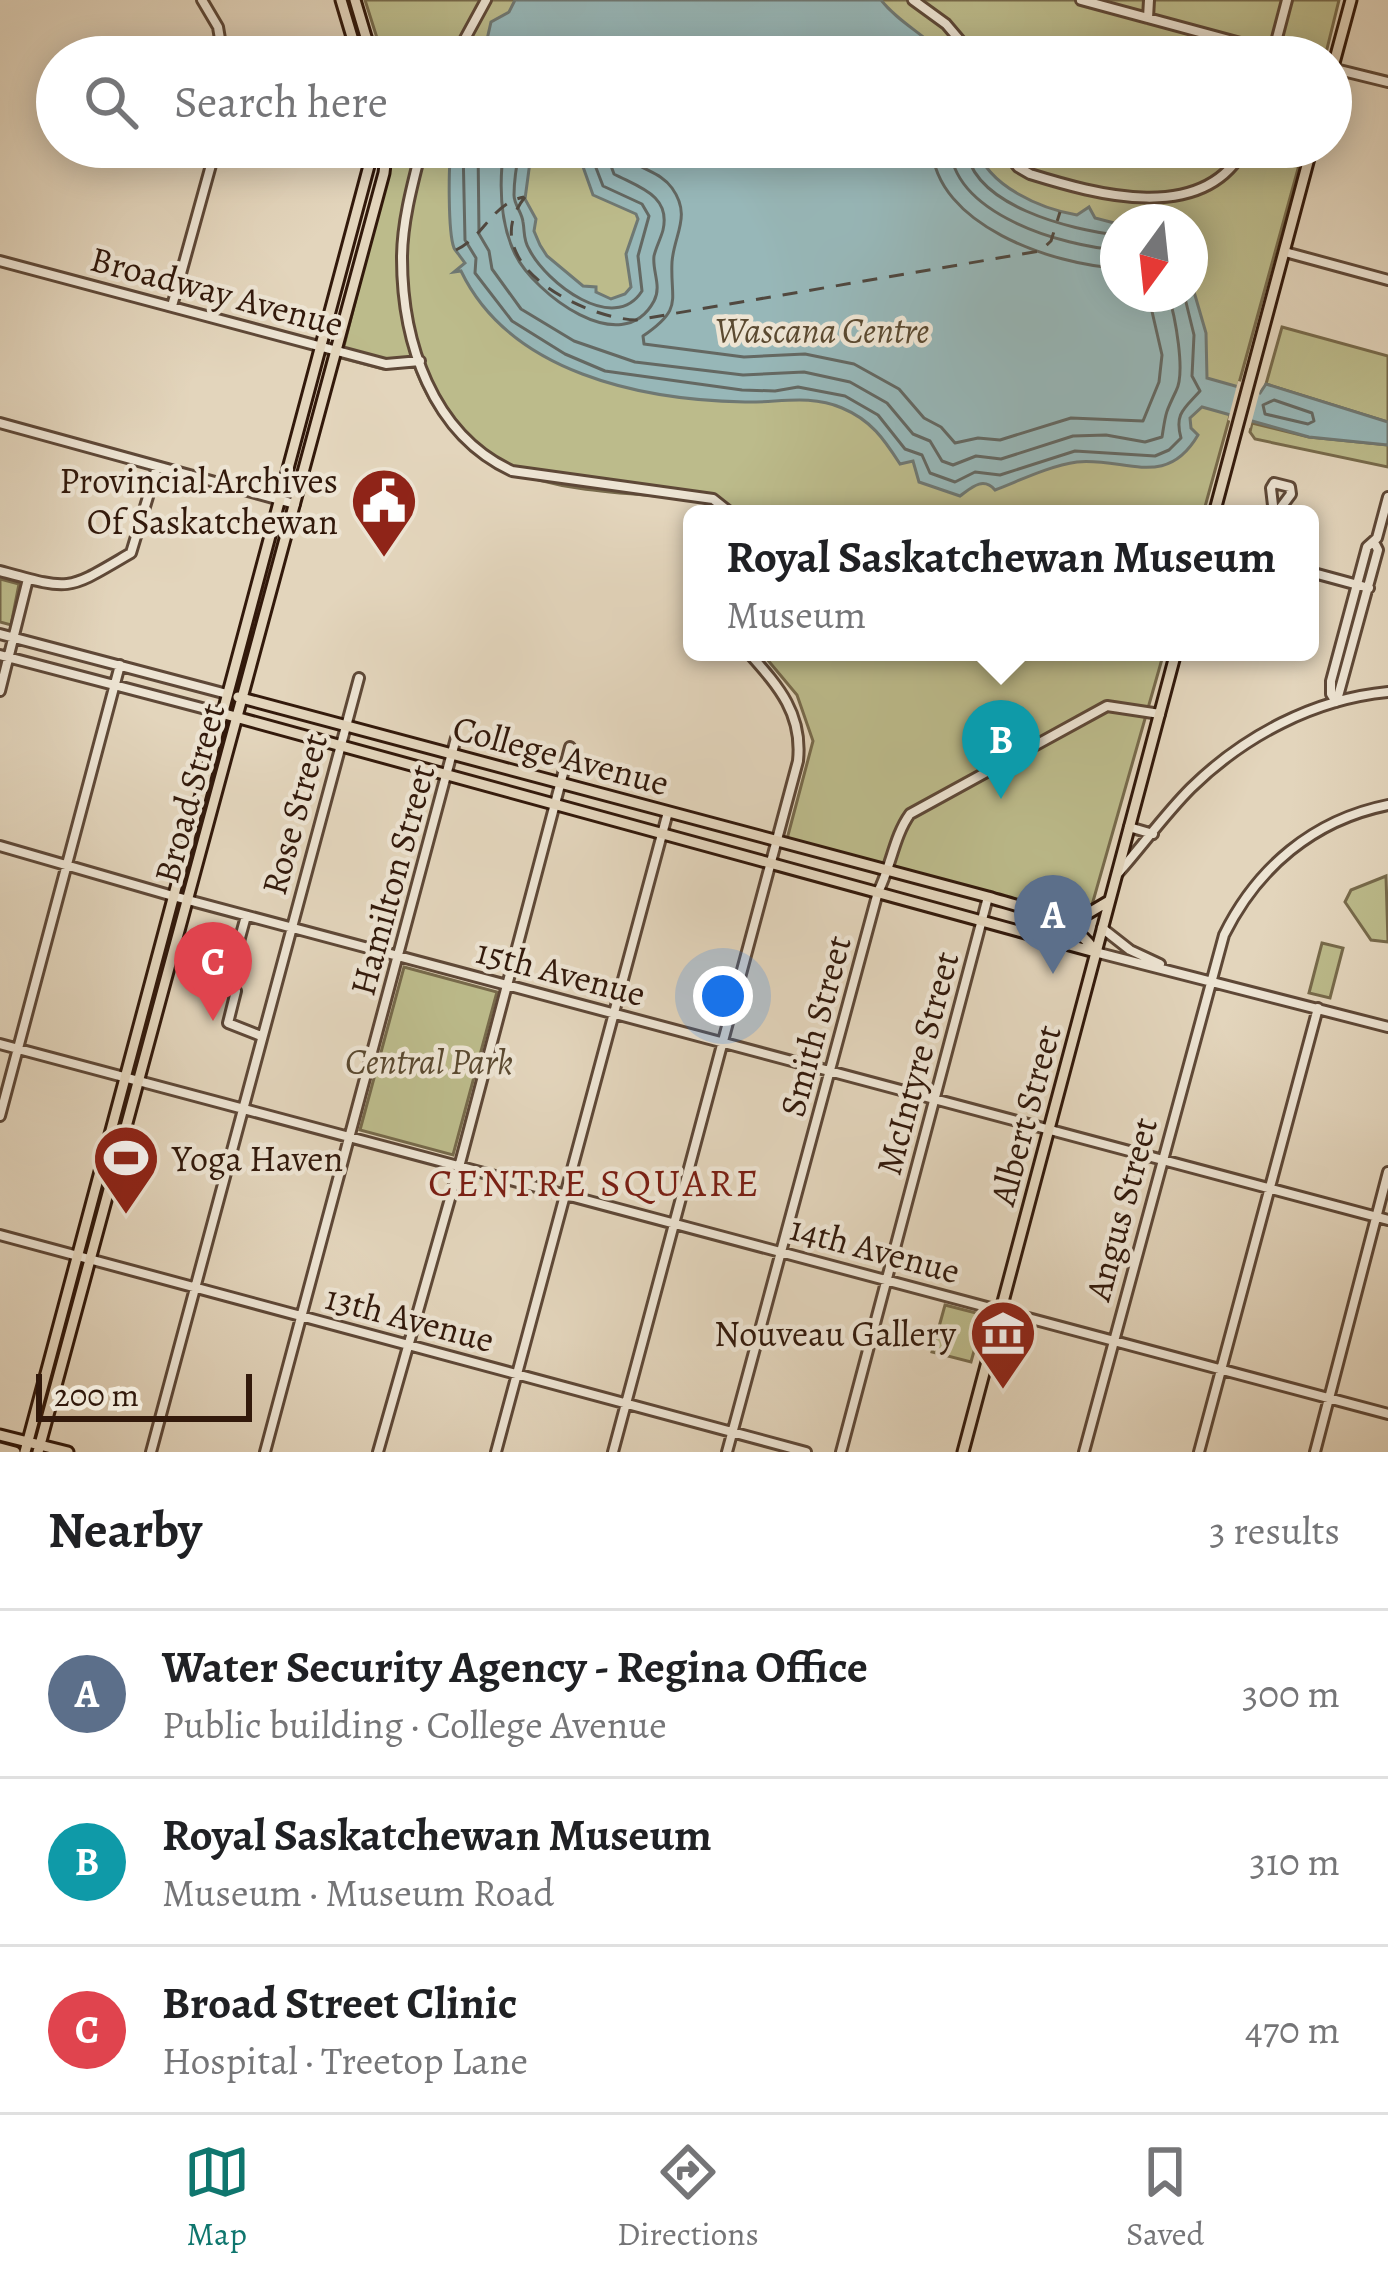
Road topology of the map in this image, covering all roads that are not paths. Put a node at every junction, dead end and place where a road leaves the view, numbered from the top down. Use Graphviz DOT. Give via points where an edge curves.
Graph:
graph roads {
  1 [pos="202,0"];
  2 [pos="341,0"];
  3 [pos="356,0"];
  4 [pos="486,0"];
  5 [pos="913,0"];
  6 [pos="1081,0"];
  7 [pos="1149,0"];
  8 [pos="1287,0"];
  9 [pos="1351,0"];
  10 [pos="1148,18"];
  11 [pos="220,36"];
  12 [pos="352,36"];
  13 [pos="366,36"];
  14 [pos="466,36"];
  15 [pos="956,36"];
  16 [pos="1210,36"];
  17 [pos="1278,36"];
  18 [pos="1341,36"];
  19 [pos="1352,74"];
  20 [pos="1388,82"];
  21 [pos="210,168"];
  22 [pos="368,168"];
  23 [pos="385,168"];
  24 [pos="418,168"];
  25 [pos="1021,168"];
  26 [pos="1228,168"];
  27 [pos="1307,168"];
  28 [pos="1285,252"];
  29 [pos="0,261"];
  30 [pos="1388,280"];
  31 [pos="172,306"];
  32 [pos="320,347"];
  33 [pos="336,351"];
  34 [pos="420,361"];
  35 [pos="0,423"];
  36 [pos="158,467"];
  37 [pos="1388,497"];
  38 [pos="278,500"];
  39 [pos="295,504"];
  40 [pos="720,505"];
  41 [pos="1216,505"];
  42 [pos="1376,540"];
  43 [pos="1388,541"];
  44 [pos="0,571"];
  45 [pos="1319,574"];
  46 [pos="28,579"];
  47 [pos="1357,584"];
  48 [pos="1369,588"];
  49 [pos="0,634"];
  50 [pos="14,638"];
  51 [pos="4,656"];
  52 [pos="755,661"];
  53 [pos="1174,661"];
  54 [pos="120,665"];
  55 [pos="359,678"];
  56 [pos="115,686"];
  57 [pos="0,691"];
  58 [pos="1388,692"];
  59 [pos="226,694"];
  60 [pos="242,698"];
  61 [pos="1336,702"];
  62 [pos="221,713"];
  63 [pos="1160,714"];
  64 [pos="237,717"];
  65 [pos="346,726"];
  66 [pos="456,738"];
  67 [pos="570,747"];
  68 [pos="340,748"];
  69 [pos="453,754"];
  70 [pos="447,774"];
  71 [pos="560,782"];
  72 [pos="554,804"];
  73 [pos="1388,805"];
  74 [pos="668,812"];
  75 [pos="1130,827"];
  76 [pos="662,833"];
  77 [pos="1153,834"];
  78 [pos="777,841"];
  79 [pos="0,846"];
  80 [pos="770,862"];
  81 [pos="67,866"];
  82 [pos="889,871"];
  83 [pos="1117,874"];
  84 [pos="878,892"];
  85 [pos="173,896"];
  86 [pos="988,897"];
  87 [pos="188,900"];
  88 [pos="1109,901"];
  89 [pos="1027,909"];
  90 [pos="246,916"];
  91 [pos="982,920"];
  92 [pos="291,928"];
  93 [pos="1102,928"];
  94 [pos="1096,952"];
  95 [pos="400,957"];
  96 [pos="1166,968"];
  97 [pos="1210,980"];
  98 [pos="506,985"];
  99 [pos="1318,1008"];
  100 [pos="614,1013"];
  101 [pos="1388,1027"];
  102 [pos="261,1036"];
  103 [pos="722,1042"];
  104 [pos="0,1044"];
  105 [pos="19,1049"];
  106 [pos="831,1072"];
  107 [pos="125,1077"];
  108 [pos="137,1081"];
  109 [pos="936,1100"];
  110 [pos="242,1108"];
  111 [pos="0,1116"];
  112 [pos="1049,1130"];
  113 [pos="352,1138"];
  114 [pos="1162,1160"];
  115 [pos="459,1167"];
  116 [pos="1388,1172"];
  117 [pos="1270,1189"];
  118 [pos="565,1195"];
  119 [pos="1376,1217"];
  120 [pos="1388,1220"];
  121 [pos="674,1224"];
  122 [pos="0,1235"];
  123 [pos="781,1252"];
  124 [pos="76,1256"];
  125 [pos="89,1259"];
  126 [pos="887,1281"];
  127 [pos="194,1288"];
  128 [pos="1000,1311"];
  129 [pos="302,1317"];
  130 [pos="1113,1342"];
  131 [pos="408,1345"];
  132 [pos="1221,1370"];
  133 [pos="517,1374"];
  134 [pos="1328,1399"];
  135 [pos="626,1403"];
  136 [pos="1388,1414"];
  137 [pos="732,1432"];
  138 [pos="0,1435"];
  139 [pos="0,1448"];
  140 [pos="33,1448"];
  141 [pos="15,1452"];
  142 [pos="68,1452"];
  143 [pos="151,1452"];
  144 [pos="265,1452"];
  145 [pos="378,1452"];
  146 [pos="496,1452"];
  147 [pos="613,1452"];
  148 [pos="727,1452"];
  149 [pos="806,1452"];
  150 [pos="842,1452"];
  151 [pos="963,1452"];
  152 [pos="1084,1452"];
  153 [pos="1199,1452"];
  154 [pos="1315,1452"];
  1 -- 11 [label="street"];
  2 -- 12 [label="main road"];
  3 -- 13 [label="main road"];
  4 -- 14 [label="street"];
  5 -- 15 [label="street"];
  6 -- 10 [label="street"];
  7 -- 10 [label="street"];
  8 -- 17 [label="street"];
  9 -- 18 [label="main road"];
  10 -- 16 [label="street"];
  19 -- 20 [label="street"];
  21 -- 31 [label="street"];
  22 -- 32 [label="main road, Broad Street"];
  23 -- 33 [label="main road, Broad Street"];
  24 -- 34 [label="street" via="402,255"];
  25 -- 26 [label="street" via="1130,200 1177,194"];
  27 -- 28 [label="main road"];
  28 -- 30 [label="street"];
  28 -- 41 [label="main road"];
  29 -- 31 [label="street, Broadway Avenue"];
  31 -- 32 [label="street, Broadway Avenue"];
  32 -- 33 [label="street, Broadway Avenue"];
  32 -- 38 [label="main road, Broad Street"];
  33 -- 34 [label="street, Broadway Avenue" via="386,364"];
  33 -- 39 [label="main road, Broad Street"];
  34 -- 40 [label="street" via="457,433 492,462 532,477"];
  35 -- 36 [label="street"];
  36 -- 38 [label="street"];
  36 -- 46 [label="street" via="131,553 73,586"];
  37 -- 42 [label="street"];
  38 -- 39 [label="street"];
  38 -- 59 [label="main road, Broad Street"];
  39 -- 60 [label="main road, Broad Street"];
  42 -- 43 [label="street"];
  42 -- 47 [label="street"];
  42 -- 48 [label="street"];
  44 -- 46 [label="street"];
  45 -- 47 [label="street"];
  46 -- 50 [label="street"];
  47 -- 48 [label="street"];
  47 -- 61 [label="street" via="1331,681"];
  48 -- 61 [label="street"];
  49 -- 50 [label="street, College Avenue"];
  50 -- 51 [label="street"];
  50 -- 54 [label="street, College Avenue"];
  51 -- 56 [label="street, College Avenue"];
  51 -- 57 [label="street"];
  52 -- 78 [label="street" via="791,705 800,741"];
  53 -- 63 [label="main road, Albert Street"];
  54 -- 56 [label="street"];
  54 -- 59 [label="street, College Avenue"];
  55 -- 65 [label="street, Rose Street"];
  56 -- 62 [label="street, College Avenue"];
  56 -- 81 [label="street"];
  58 -- 61 [label="street"];
  59 -- 60 [label="main road, College Avenue"];
  59 -- 62 [label="main road, Broad Street"];
  60 -- 64 [label="main road, Broad Street"];
  60 -- 65 [label="main road, College Avenue"];
  61 -- 77 [label="street" via="1251,740 1190,789"];
  62 -- 64 [label="main road, College Avenue"];
  62 -- 85 [label="main road, Broad Street"];
  63 -- 75 [label="main road, Albert Street"];
  63 -- 82 [label="street, Smith Street" via="1108,706 910,814"];
  64 -- 68 [label="main road, College Avenue"];
  64 -- 87 [label="main road, Broad Street"];
  65 -- 68 [label="street, Rose Street"];
  65 -- 69 [label="main road, College Avenue"];
  66 -- 69 [label="street, Hamilton Street"];
  67 -- 71 [label="street"];
  68 -- 70 [label="main road, College Avenue"];
  68 -- 92 [label="street, Rose Street"];
  69 -- 70 [label="street, Hamilton Street"];
  69 -- 71 [label="main road, College Avenue"];
  70 -- 72 [label="main road, College Avenue"];
  70 -- 95 [label="street, Hamilton Street"];
  71 -- 72 [label="street"];
  71 -- 74 [label="main road, College Avenue"];
  72 -- 76 [label="main road, College Avenue"];
  72 -- 98 [label="street"];
  73 -- 97 [label="street, Angus Street" via="1317,832 1268,870 1234,914"];
  74 -- 76 [label="street"];
  74 -- 78 [label="main road, College Avenue"];
  75 -- 77 [label="street"];
  75 -- 83 [label="main road, Albert Street"];
  76 -- 80 [label="main road, College Avenue"];
  76 -- 100 [label="street"];
  77 -- 83 [label="street"];
  78 -- 80 [label="street"];
  78 -- 82 [label="main road, College Avenue"];
  79 -- 81 [label="street, 15th Avenue"];
  80 -- 84 [label="main road, College Avenue"];
  80 -- 103 [label="street"];
  81 -- 85 [label="street, 15th Avenue"];
  81 -- 105 [label="street"];
  82 -- 84 [label="street, Smith Street"];
  82 -- 86 [label="main road, College Avenue"];
  83 -- 88 [label="main road, Albert Street"];
  84 -- 91 [label="main road, College Avenue"];
  84 -- 106 [label="street, Smith Street"];
  85 -- 87 [label="street, 15th Avenue"];
  85 -- 107 [label="main road, Broad Street"];
  86 -- 89 [label="main road, College Avenue"];
  86 -- 91 [label="street, McIntyre Street"];
  87 -- 90 [label="street, 15th Avenue"];
  87 -- 108 [label="main road, Broad Street"];
  88 -- 89 [label="main road" via="1087,914"];
  88 -- 93 [label="main road, Albert Street"];
  89 -- 94 [label="main road, College Avenue" via="1087,937"];
  90 -- 92 [label="street, 15th Avenue"];
  90 -- 102 [label="street" via="229,978 236,991 228,1023"];
  91 -- 94 [label="main road, College Avenue"];
  91 -- 109 [label="street, McIntyre Street"];
  92 -- 95 [label="street, 15th Avenue"];
  92 -- 102 [label="street, Rose Street"];
  93 -- 94 [label="main road, Albert Street"];
  93 -- 96 [label="street, College Avenue"];
  94 -- 96 [label="street, College Avenue"];
  94 -- 112 [label="main road, Albert Street"];
  95 -- 98 [label="street, 15th Avenue"];
  95 -- 113 [label="street, Hamilton Street"];
  96 -- 97 [label="street, College Avenue"];
  97 -- 99 [label="street, College Avenue"];
  97 -- 114 [label="street, Angus Street"];
  98 -- 100 [label="street, 15th Avenue"];
  98 -- 115 [label="street"];
  99 -- 101 [label="street, College Avenue"];
  99 -- 117 [label="street"];
  100 -- 103 [label="street, 15th Avenue"];
  100 -- 118 [label="street"];
  102 -- 110 [label="street, Rose Street"];
  103 -- 106 [label="street, 15th Avenue"];
  103 -- 121 [label="street"];
  104 -- 105 [label="street, 14th Avenue"];
  105 -- 107 [label="street, 14th Avenue"];
  105 -- 111 [label="street"];
  106 -- 109 [label="street, 15th Avenue"];
  106 -- 123 [label="street, Smith Street"];
  107 -- 108 [label="street, 14th Avenue"];
  107 -- 124 [label="main road, Broad Street"];
  108 -- 110 [label="street, 14th Avenue"];
  108 -- 125 [label="main road, Broad Street"];
  109 -- 112 [label="street, 15th Avenue"];
  109 -- 126 [label="street, McIntyre Street"];
  110 -- 113 [label="street, 14th Avenue"];
  110 -- 127 [label="street, Rose Street"];
  112 -- 114 [label="street, 15th Avenue"];
  112 -- 128 [label="main road, Albert Street"];
  113 -- 115 [label="street, 14th Avenue"];
  113 -- 129 [label="street, Hamilton Street"];
  114 -- 117 [label="street, 15th Avenue"];
  114 -- 130 [label="street, Angus Street"];
  115 -- 118 [label="street, 14th Avenue"];
  115 -- 131 [label="street"];
  116 -- 119 [label="street"];
  117 -- 119 [label="street, 15th Avenue"];
  117 -- 132 [label="street"];
  118 -- 121 [label="street, 14th Avenue"];
  118 -- 133 [label="street"];
  119 -- 120 [label="street, 15th Avenue"];
  119 -- 134 [label="street"];
  121 -- 123 [label="street, 14th Avenue"];
  121 -- 135 [label="street"];
  122 -- 124 [label="street, 13th Avenue"];
  123 -- 126 [label="street, 14th Avenue"];
  123 -- 137 [label="street, Smith Street"];
  124 -- 125 [label="street, 13th Avenue"];
  124 -- 140 [label="main road, Broad Street"];
  125 -- 127 [label="street, 13th Avenue"];
  125 -- 140 [label="main road, Broad Street"];
  126 -- 128 [label="street, 14th Avenue"];
  126 -- 150 [label="street, McIntyre Street"];
  127 -- 129 [label="street, 13th Avenue"];
  127 -- 143 [label="street, Rose Street"];
  128 -- 130 [label="street, 14th Avenue"];
  128 -- 151 [label="main road, Albert Street"];
  129 -- 131 [label="street, 13th Avenue"];
  129 -- 144 [label="street, Hamilton Street"];
  130 -- 132 [label="street, 14th Avenue"];
  130 -- 152 [label="street, Angus Street"];
  131 -- 133 [label="street, 13th Avenue"];
  131 -- 145 [label="street"];
  132 -- 134 [label="street, 14th Avenue"];
  132 -- 153 [label="street"];
  133 -- 135 [label="street, 13th Avenue"];
  133 -- 146 [label="street"];
  134 -- 136 [label="street, 14th Avenue"];
  134 -- 154 [label="street"];
  135 -- 137 [label="street, 13th Avenue"];
  135 -- 147 [label="street"];
  137 -- 148 [label="street, Smith Street"];
  137 -- 149 [label="street, 13th Avenue"];
  138 -- 140 [label="main road"];
  139 -- 141 [label="main road"];
  140 -- 142 [label="main road"];
}
